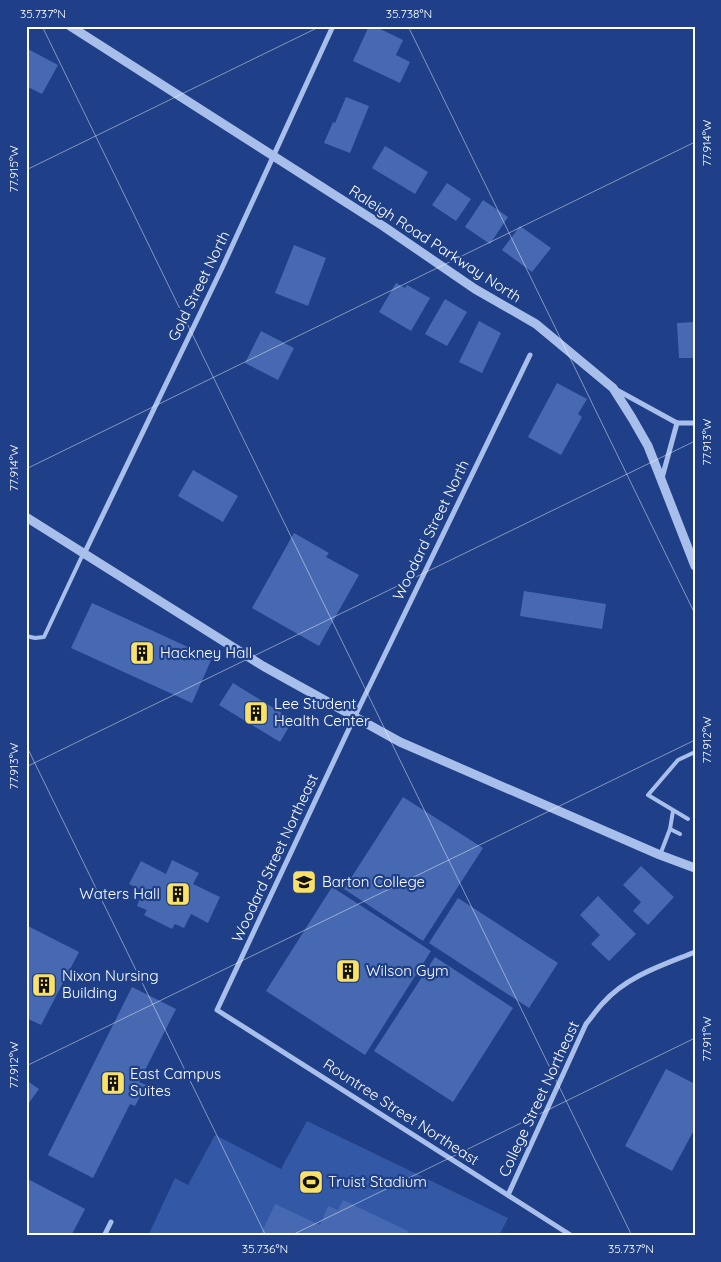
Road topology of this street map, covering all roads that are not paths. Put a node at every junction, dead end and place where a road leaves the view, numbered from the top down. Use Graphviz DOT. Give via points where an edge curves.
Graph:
graph roads {
  1 [pos="70,26"];
  2 [pos="333,26"];
  3 [pos="274,156"];
  4 [pos="530,355"];
  5 [pos="613,388"];
  6 [pos="676,423"];
  7 [pos="695,423"];
  8 [pos="662,480"];
  9 [pos="26,517"];
  10 [pos="83,554"];
  11 [pos="695,566"];
  12 [pos="26,636"];
  13 [pos="355,716"];
  14 [pos="695,752"];
  15 [pos="673,811"];
  16 [pos="688,819"];
  17 [pos="670,829"];
  18 [pos="680,834"];
  19 [pos="660,855"];
  20 [pos="682,864"];
  21 [pos="695,868"];
  22 [pos="695,873"];
  23 [pos="695,952"];
  24 [pos="216,1010"];
  25 [pos="508,1196"];
  26 [pos="111,1222"];
  27 [pos="104,1236"];
  28 [pos="572,1236"];
  1 -- 3 [label="street, Raleigh Road Parkway North"];
  2 -- 3 [label="street, Gold Street North"];
  3 -- 5 [label="street, Raleigh Road Parkway North" via="475,289 536,324"];
  3 -- 10 [label="street, Gold Street North"];
  4 -- 13 [label="street, Woodard Street North"];
  5 -- 6 [label="street"];
  5 -- 8 [label="street, Raleigh Road Parkway North" via="648,446"];
  6 -- 7 [label="street"];
  6 -- 8 [label="street"];
  8 -- 11 [label="street, Raleigh Road Parkway North"];
  9 -- 10 [label="street"];
  10 -- 12 [label="lane" via="44,637"];
  10 -- 13 [label="street" via="263,666"];
  13 -- 19 [label="street" via="400,742"];
  13 -- 24 [label="street, Woodard Street Northeast"];
  14 -- 15 [label="lane" via="678,760 648,795"];
  15 -- 16 [label="lane"];
  15 -- 17 [label="lane"];
  17 -- 18 [label="lane"];
  17 -- 19 [label="lane"];
  19 -- 20 [label="street"];
  20 -- 21 [label="street"];
  20 -- 22 [label="street"];
  23 -- 25 [label="street, College Street Northeast" via="627,983 604,1001 586,1024"];
  24 -- 25 [label="street, Rountree Street Northeast"];
  25 -- 28 [label="street, Rountree Street Northeast"];
  26 -- 27 [label="street"];
}
